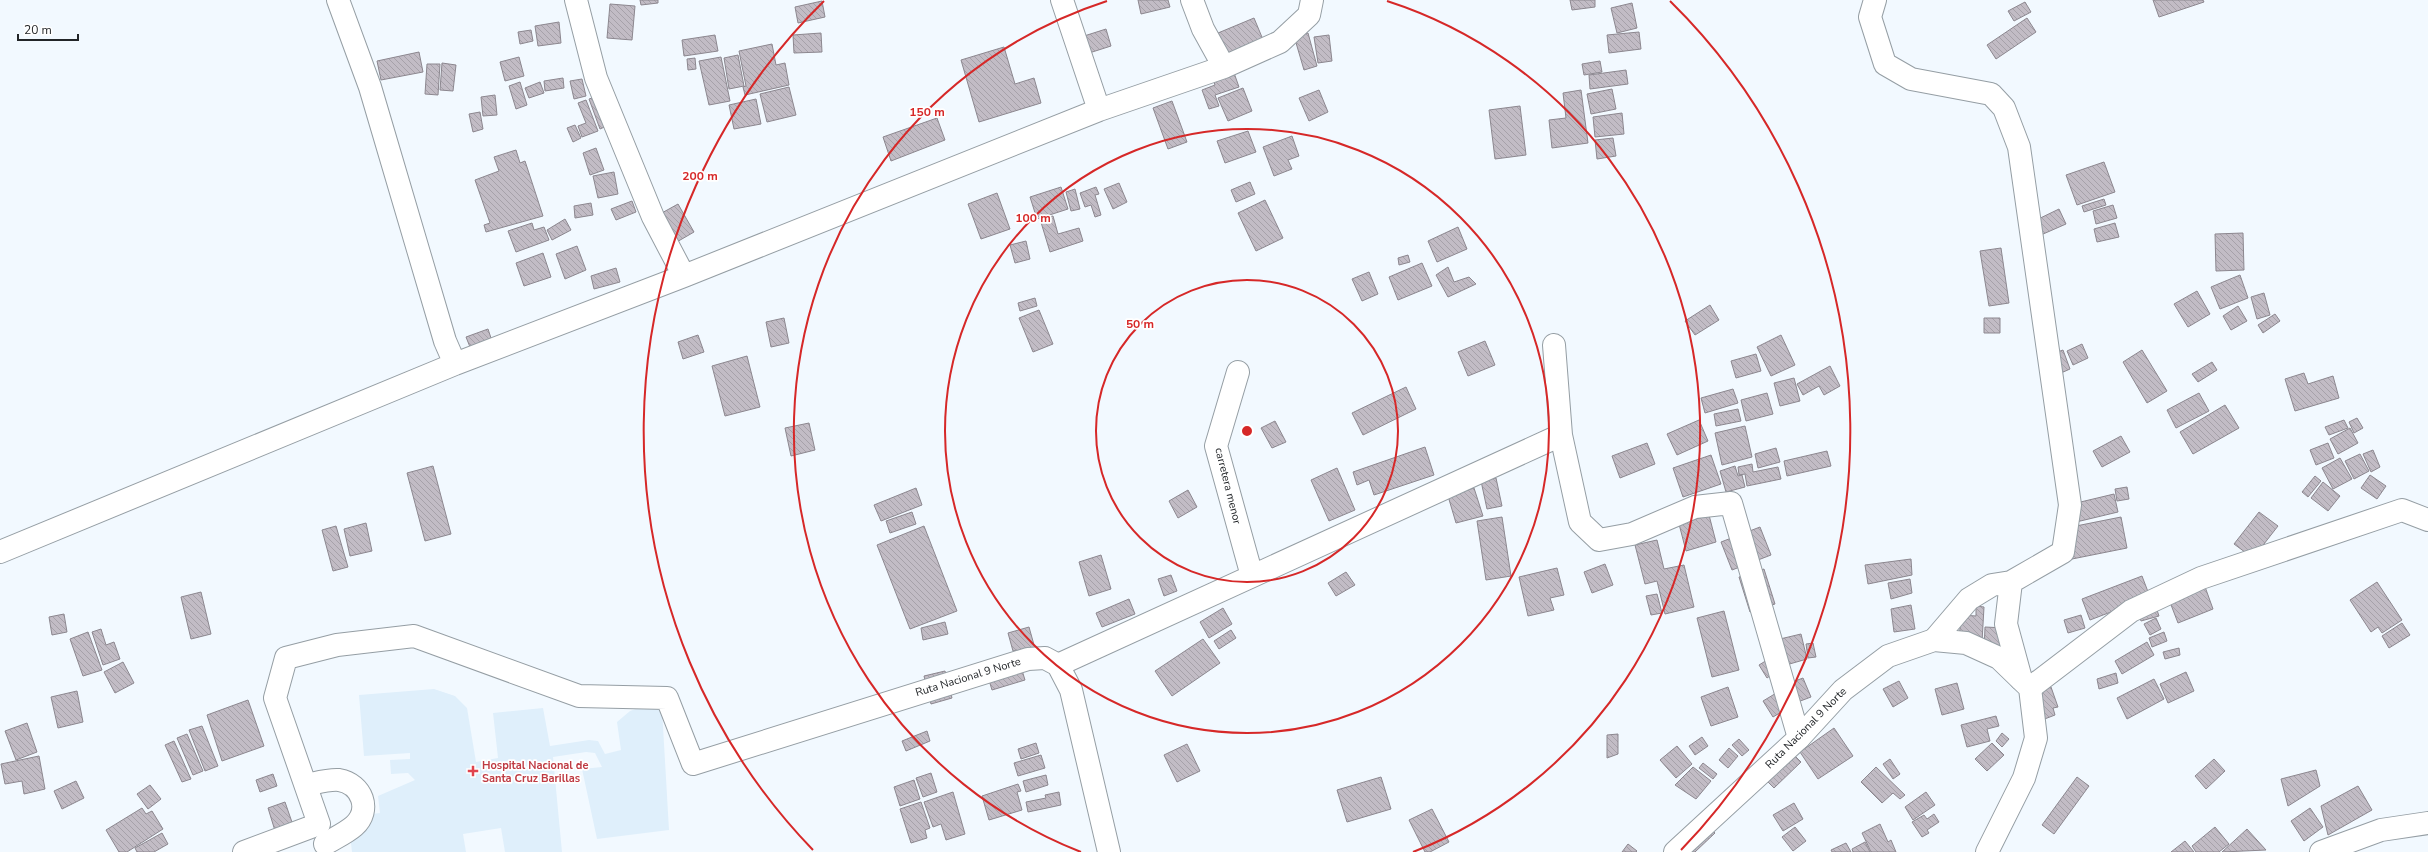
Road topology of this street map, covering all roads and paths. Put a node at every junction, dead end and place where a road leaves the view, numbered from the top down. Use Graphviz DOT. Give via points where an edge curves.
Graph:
graph roads {
  1 [pos="338,0"];
  2 [pos="576,0"];
  3 [pos="1062,0"];
  4 [pos="1192,0"];
  5 [pos="1312,0"];
  6 [pos="1875,0"];
  7 [pos="1224,66"];
  8 [pos="1099,110"];
  9 [pos="684,276"];
  10 [pos="1554,345"];
  11 [pos="456,364"];
  12 [pos="1238,372"];
  13 [pos="1561,435"];
  14 [pos="2428,520"];
  15 [pos="0,552"];
  16 [pos="1252,576"];
  17 [pos="2011,582"];
  18 [pos="1934,640"];
  19 [pos="1058,665"];
  20 [pos="2026,683"];
  21 [pos="1799,738"];
  22 [pos="306,785"];
  23 [pos="2428,823"];
  24 [pos="324,840"];
  25 [pos="244,852"];
  26 [pos="1109,852"];
  27 [pos="1675,852"];
  28 [pos="1987,852"];
  29 [pos="2321,852"];
  1 -- 11 [label="street" via="370,87 445,341"];
  2 -- 9 [label="street" via="596,78 653,217"];
  3 -- 8 [label="street"];
  4 -- 7 [label="street" via="1203,29"];
  5 -- 7 [label="street" via="1309,15 1280,42"];
  6 -- 17 [label="street" via="1870,18 1885,64 1911,79 1991,94 2004,108 2019,147 2070,505 2063,552"];
  7 -- 8 [label="street"];
  8 -- 9 [label="street"];
  9 -- 11 [label="street"];
  10 -- 13 [label="street"];
  11 -- 15 [label="street"];
  12 -- 16 [label="street, carretera menor" via="1216,446"];
  13 -- 16 [label="street"];
  13 -- 21 [label="street" via="1580,522 1599,540 1632,534 1695,507 1731,503"];
  14 -- 20 [label="street" via="2402,510 2201,578 2131,611"];
  16 -- 19 [label="street"];
  17 -- 18 [label="street" via="1992,585 1969,599"];
  17 -- 20 [label="street" via="2006,624"];
  18 -- 20 [label="street, Ruta Nacional 9 Norte" via="1966,643 1999,658"];
  18 -- 21 [label="street, Ruta Nacional 9 Norte" via="1888,656 1843,690"];
  19 -- 22 [label="street, Ruta Nacional 9 Norte" via="1045,658 1028,659 693,764 668,698 579,696 414,636 337,645 286,658 275,698"];
  19 -- 26 [label="street" via="1071,690"];
  20 -- 28 [label="street" via="2036,738 2024,778"];
  21 -- 27 [label="street, Ruta Nacional 9 Norte"];
  22 -- 24 [label="street"];
  22 -- 24 [label="street" via="340,780 357,788 362,796 364,807 355,825"];
  23 -- 29 [label="street" via="2381,830"];
  24 -- 25 [label="street"];
}
